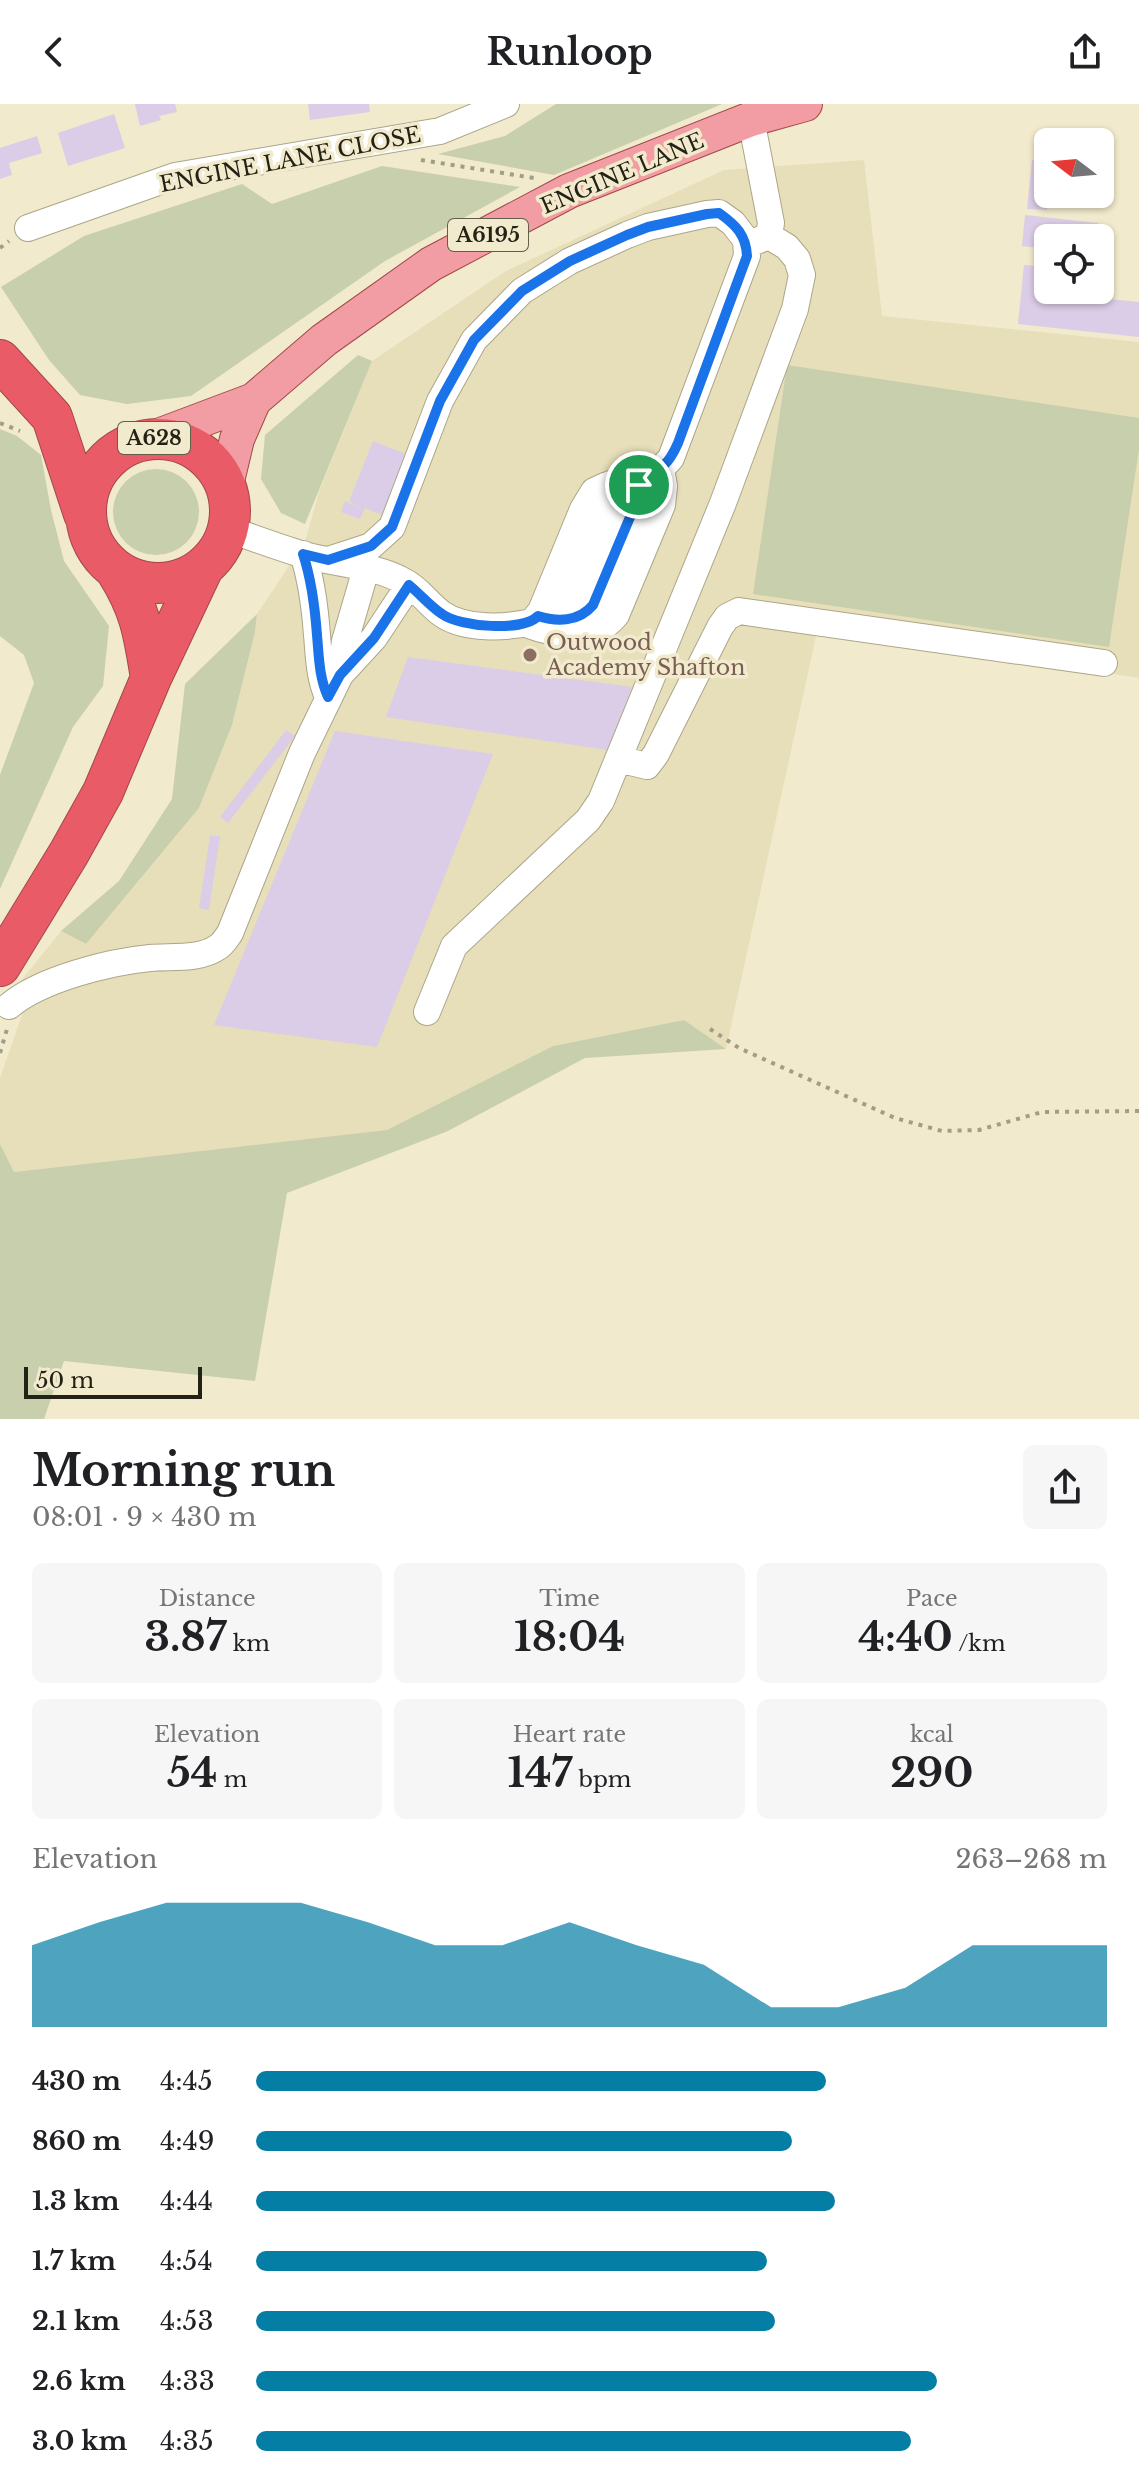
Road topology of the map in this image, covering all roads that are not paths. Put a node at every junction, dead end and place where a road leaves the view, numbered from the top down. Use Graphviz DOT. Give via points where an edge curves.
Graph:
graph roads {
  1 [pos="506,104"];
  2 [pos="805,104"];
  3 [pos="751,119"];
  4 [pos="28,228"];
  5 [pos="758,241"];
  6 [pos="0,360"];
  7 [pos="254,400"];
  8 [pos="52,417"];
  9 [pos="146,439"];
  10 [pos="637,477"];
  11 [pos="226,485"];
  12 [pos="85,518"];
  13 [pos="228,529"];
  14 [pos="322,559"];
  15 [pos="203,568"];
  16 [pos="117,572"];
  17 [pos="388,576"];
  18 [pos="355,610"];
  19 [pos="536,616"];
  20 [pos="1104,663"];
  21 [pos="151,678"];
  22 [pos="334,686"];
  23 [pos="618,759"];
  24 [pos="0,966"];
  25 [pos="9,1006"];
  26 [pos="427,1012"];
  1 -- 4 [label="street, ENGINE LANE CLOSE" via="440,131 175,176"];
  2 -- 3 [label="main road, ENGINE LANE / A6195"];
  3 -- 5 [label="street" via="771,223"];
  3 -- 7 [label="main road, ENGINE LANE / A6195" via="569,191 431,264 324,340"];
  5 -- 10 [label="street" via="747,256 671,458"];
  5 -- 14 [label="street" via="746,240 719,213 707,214 627,235 522,291 474,340 440,401 392,527 371,546"];
  5 -- 23 [label="street" via="787,247 797,259 802,275 795,309 723,503"];
  6 -- 8 [label="highway, A628"];
  7 -- 9 [label="main road, ENGINE LANE / A6195"];
  7 -- 11 [label="main road, ENGINE LANE / A6195"];
  8 -- 9 [label="highway, A628" via="119,439"];
  8 -- 12 [label="highway, A628"];
  9 -- 11 [label="highway, A628" via="171,439 197,450"];
  9 -- 12 [label="highway, A628" via="120,448 104,461 92,478"];
  10 -- 19 [label="street" via="580,602 564,614"];
  10 -- 19 [label="street" via="664,486 662,505 616,615 598,631 565,633"];
  11 -- 13 [label="highway"];
  12 -- 16 [label="highway, A628" via="95,548"];
  13 -- 14 [label="street"];
  13 -- 15 [label="highway" via="219,551"];
  14 -- 17 [label="street"];
  14 -- 18 [label="street"];
  14 -- 22 [label="street" via="310,574 320,674"];
  15 -- 16 [label="highway" via="161,583"];
  15 -- 21 [label="highway"];
  16 -- 21 [label="highway, A628" via="141,620"];
  17 -- 18 [label="street"];
  17 -- 19 [label="street" via="455,620 494,626"];
  17 -- 22 [label="street" via="350,639"];
  18 -- 22 [label="street"];
  20 -- 23 [label="street" via="739,611 720,627 647,766"];
  21 -- 24 [label="highway" via="103,792"];
  22 -- 25 [label="street" via="230,933 218,947 55,981"];
  23 -- 26 [label="street" via="588,820 454,946"];
}
